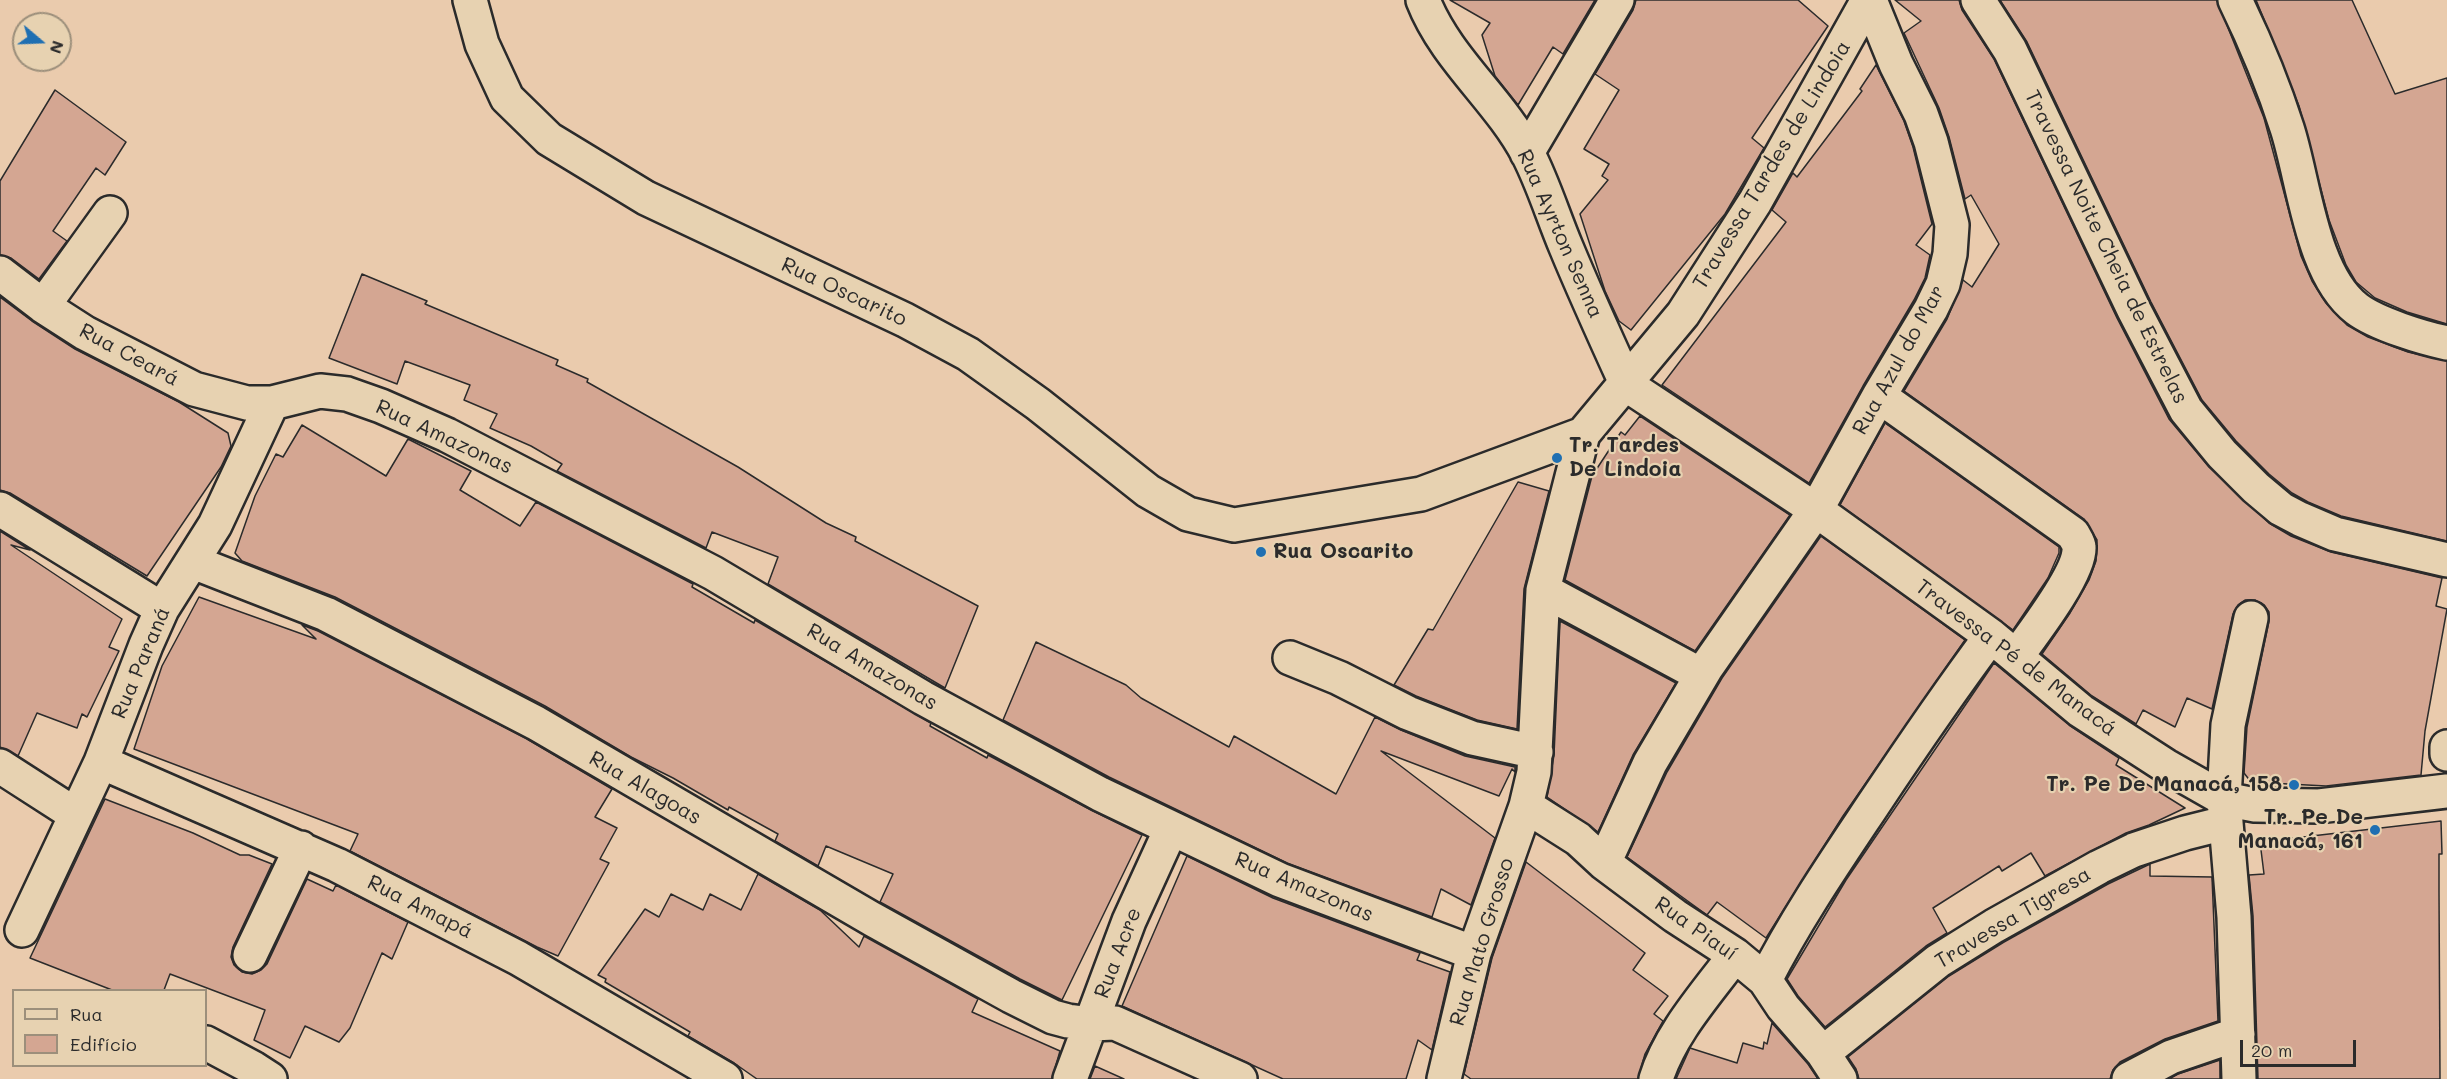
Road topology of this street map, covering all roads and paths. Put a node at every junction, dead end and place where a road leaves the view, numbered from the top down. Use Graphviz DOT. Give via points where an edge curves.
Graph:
graph roads {
  1 [pos="470,0"];
  2 [pos="1423,0"];
  3 [pos="1617,0"];
  4 [pos="1869,0"];
  5 [pos="1978,0"];
  6 [pos="2235,0"];
  7 [pos="1527,153"];
  8 [pos="110,213"];
  9 [pos="0,273"];
  10 [pos="43,306"];
  11 [pos="2447,343"];
  12 [pos="1627,384"];
  13 [pos="1879,396"];
  14 [pos="272,403"];
  15 [pos="1583,434"];
  16 [pos="0,509"];
  17 [pos="1816,510"];
  18 [pos="2447,560"];
  19 [pos="193,562"];
  20 [pos="1543,590"];
  21 [pos="162,609"];
  22 [pos="2251,618"];
  23 [pos="1990,636"];
  24 [pos="2016,657"];
  25 [pos="1290,658"];
  26 [pos="1701,675"];
  27 [pos="2447,747"];
  28 [pos="1536,752"];
  29 [pos="2447,754"];
  30 [pos="101,762"];
  31 [pos="0,766"];
  32 [pos="2447,791"];
  33 [pos="1526,806"];
  34 [pos="2225,811"];
  35 [pos="76,815"];
  36 [pos="1171,829"];
  37 [pos="301,848"];
  38 [pos="1604,863"];
  39 [pos="22,930"];
  40 [pos="1474,953"];
  41 [pos="250,955"];
  42 [pos="1735,955"];
  43 [pos="1765,980"];
  44 [pos="1091,1024"];
  45 [pos="2238,1034"];
  46 [pos="207,1044"];
  47 [pos="1831,1066"];
  48 [pos="270,1079"];
  49 [pos="725,1079"];
  50 [pos="1070,1079"];
  51 [pos="1240,1079"];
  52 [pos="1444,1079"];
  53 [pos="1656,1079"];
  54 [pos="2129,1079"];
  55 [pos="2239,1079"];
  1 -- 15 [label="street, Rua Oscarito" via="482,44 507,98 549,139 646,198 905,320 968,354 1148,491 1188,514 1234,525 1421,495"];
  2 -- 7 [label="street, Rua Ayrton Senna" via="1447,45"];
  3 -- 7 [label="street"];
  4 -- 12 [label="street, Travessa Tardes de Lindoia" via="1755,202 1683,314"];
  4 -- 13 [label="street, Rua Azul do Mar" via="1921,114 1952,225 1943,284"];
  5 -- 18 [label="street, Travessa Noite Cheia de Estrelas" via="2010,50 2134,310 2187,410 2222,454 2281,509 2300,519 2336,534"];
  6 -- 11 [label="street" via="2287,128 2317,244 2335,284 2357,309 2400,330"];
  7 -- 12 [label="street, Rua Ayrton Senna"];
  8 -- 10 [label="street"];
  9 -- 10 [label="street, Rua Ceará"];
  10 -- 14 [label="street, Rua Ceará" via="85,333 194,389 247,403"];
  12 -- 15 [label="street, Travessa Tardes de Lindoia"];
  12 -- 17 [label="street, Travessa Pé de Manacá"];
  13 -- 17 [label="street, Rua Azul do Mar"];
  13 -- 24 [label="street" via="2073,534 2079,546 2075,566"];
  14 -- 19 [label="street, Rua Paraná" via="240,476"];
  14 -- 36 [label="street, Rua Amazonas" via="320,391 347,394 447,435 713,573 923,698"];
  15 -- 20 [label="street, Rua Mato Grosso"];
  16 -- 21 [label="street"];
  17 -- 23 [label="street, Travessa Pé de Manacá"];
  17 -- 26 [label="street, Rua Azul do Mar"];
  19 -- 21 [label="street, Rua Paraná"];
  19 -- 44 [label="street, Rua Alagoas" via="326,614 536,723 1011,996 1053,1017"];
  20 -- 26 [label="street"];
  20 -- 28 [label="street, Rua Mato Grosso"];
  21 -- 30 [label="street, Rua Paraná"];
  22 -- 34 [label="street" via="2228,725"];
  23 -- 24 [label="street, Travessa Pé de Manacá"];
  23 -- 43 [label="street" via="1833,864"];
  24 -- 34 [label="street, Travessa Pé de Manacá" via="2081,711 2166,766"];
  25 -- 28 [label="street" via="1472,738"];
  26 -- 38 [label="street, Rua Azul do Mar" via="1650,763"];
  27 -- 29 [label="street"];
  28 -- 33 [label="street, Rua Mato Grosso"];
  30 -- 35 [label="street, Rua Paraná"];
  30 -- 37 [label="street, Rua Amapá"];
  31 -- 35 [label="street"];
  32 -- 34 [label="street, Travessa Pé de Manacá" via="2319,806 2255,805"];
  33 -- 38 [label="street, Rua Piauí" via="1578,839"];
  33 -- 40 [label="street, Rua Mato Grosso"];
  34 -- 45 [label="street"];
  34 -- 47 [label="street, Travessa Tigresa" via="2185,833 2098,867 1938,961"];
  35 -- 39 [label="street, Rua Paraná"];
  36 -- 40 [label="street, Rua Amazonas" via="1280,880"];
  36 -- 44 [label="street, Rua Acre" via="1129,921"];
  37 -- 41 [label="street"];
  37 -- 49 [label="street, Rua Amapá" via="518,958"];
  38 -- 42 [label="street, Rua Piauí"];
  40 -- 52 [label="street, Rua Mato Grosso"];
  42 -- 43 [label="street, Rua Piauí"];
  42 -- 53 [label="street" via="1682,1027 1660,1064"];
  43 -- 47 [label="street, Rua Piauí"];
  44 -- 50 [label="street, Rua Acre"];
  44 -- 51 [label="street, Rua Alagoas" via="1115,1023"];
  45 -- 54 [label="street" via="2180,1054"];
  45 -- 55 [label="street"];
  46 -- 48 [label="street"];
}
